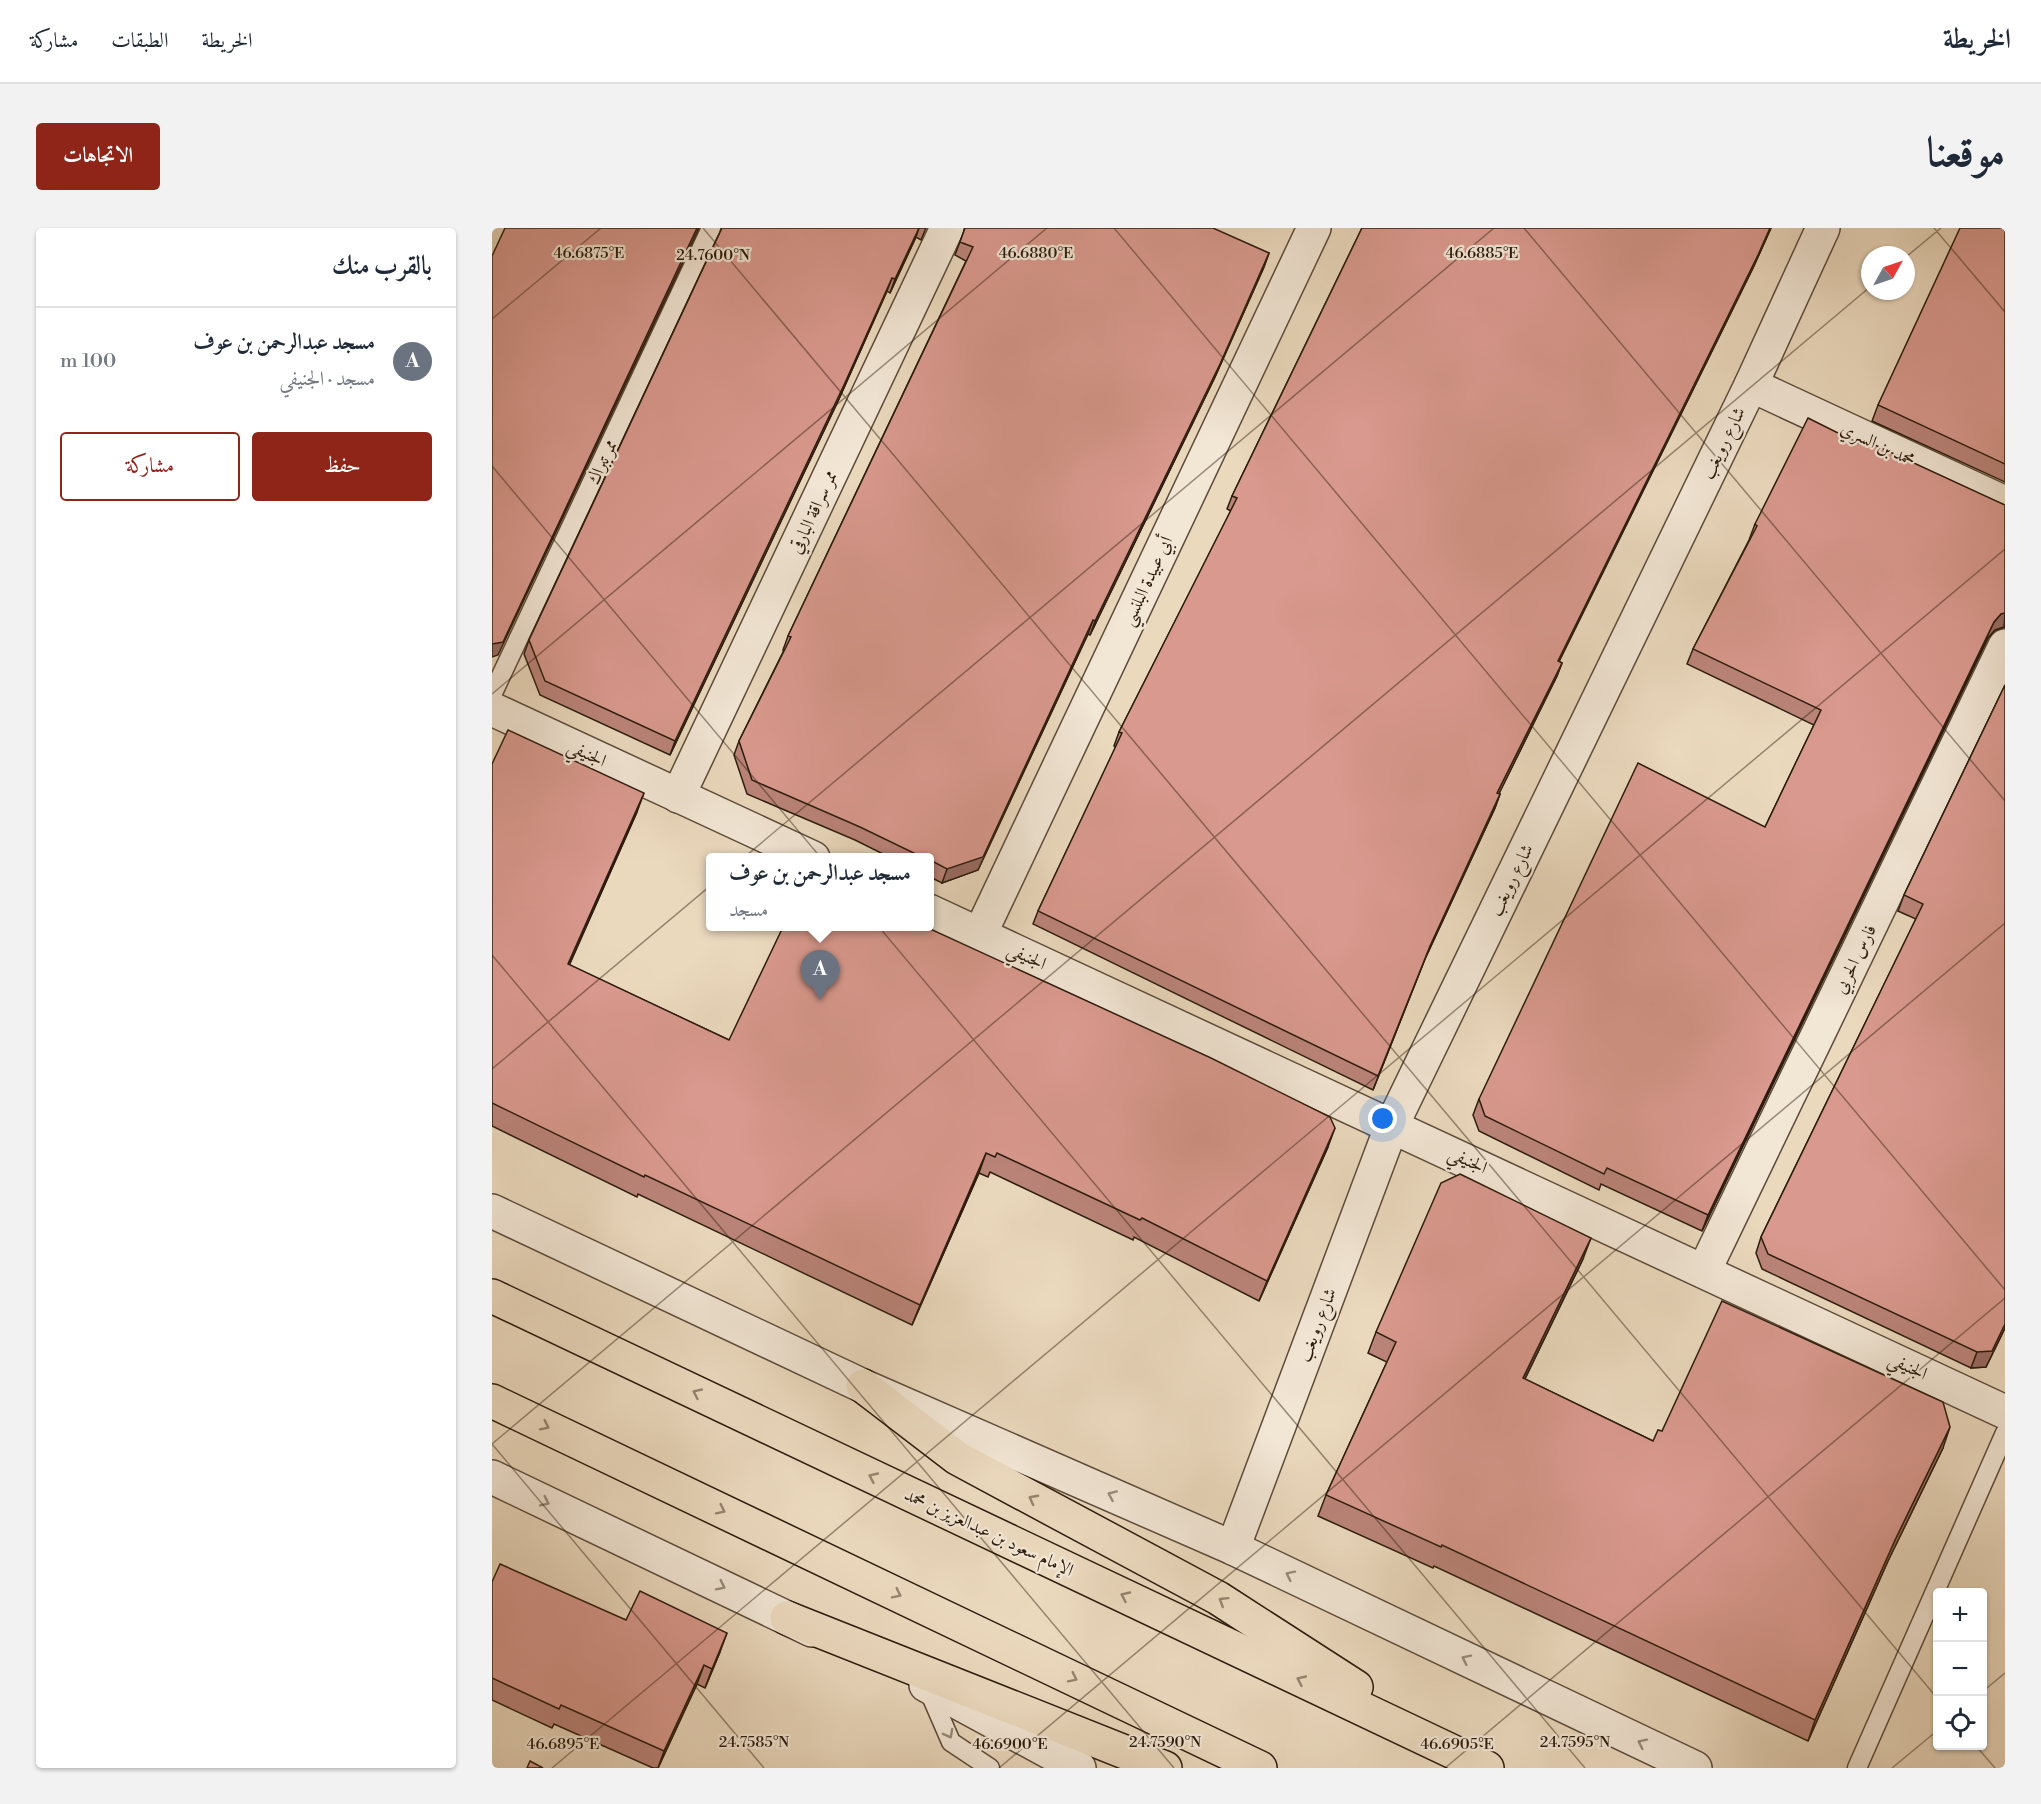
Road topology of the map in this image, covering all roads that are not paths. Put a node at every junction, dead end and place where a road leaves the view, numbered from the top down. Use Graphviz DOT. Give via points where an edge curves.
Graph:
graph roads {
  1 [pos="711,228"];
  2 [pos="947,228"];
  3 [pos="1314,228"];
  4 [pos="1823,228"];
  5 [pos="1751,385"];
  6 [pos="2005,503"];
  7 [pos="2005,646"];
  8 [pos="492,695"];
  9 [pos="492,709"];
  10 [pos="678,796"];
  11 [pos="802,853"];
  12 [pos="934,913"];
  13 [pos="980,934"];
  14 [pos="1392,1125"];
  15 [pos="492,1210"];
  16 [pos="1704,1271"];
  17 [pos="492,1296"];
  18 [pos="863,1386"];
  19 [pos="492,1401"];
  20 [pos="2005,1412"];
  21 [pos="2005,1433"];
  22 [pos="492,1477"];
  23 [pos="1233,1548"];
  24 [pos="787,1618"];
  25 [pos="926,1685"];
  26 [pos="1476,1763"];
  27 [pos="990,1768"];
  28 [pos="1079,1768"];
  29 [pos="1165,1768"];
  30 [pos="1260,1768"];
  31 [pos="1695,1768"];
  32 [pos="1857,1768"];
  1 -- 8 [label="lane, ممر تبراك"];
  2 -- 10 [label="street, ممر سراقة البارقي"];
  3 -- 13 [label="street, أبي عبيدة البلنسي"];
  4 -- 5 [label="street, شارع رويغب"];
  5 -- 6 [label="street, محمد بن السري"];
  5 -- 14 [label="street, شارع رويغب"];
  7 -- 16 [label="street, فارس الحربي"];
  9 -- 10 [label="street, الجنيفي"];
  10 -- 11 [label="street, الجنيفي"];
  12 -- 13 [label="street, الجنيفي"];
  13 -- 14 [label="street, الجنيفي"];
  14 -- 16 [label="street, الجنيفي"];
  14 -- 23 [label="street, شارع رويغب"];
  15 -- 18 [label="street"];
  16 -- 20 [label="street, الجنيفي"];
  26 -- 17 [label="main road, الإمام سعود بن عبدالعزيز بن محمد, one-way"];
  23 -- 18 [label="street, one-way"];
  26 -- 18 [label="main road, one-way" via="1218,1598 957,1458"];
  19 -- 30 [label="main road, one-way"];
  21 -- 32 [label="lane"];
  22 -- 24 [label="street, one-way"];
  31 -- 23 [label="street, one-way"];
  24 -- 25 [label="street"];
  24 -- 29 [label="main road"];
  25 -- 27 [label="lane, one-way" via="951,1742"];
  25 -- 28 [label="street"];
}
